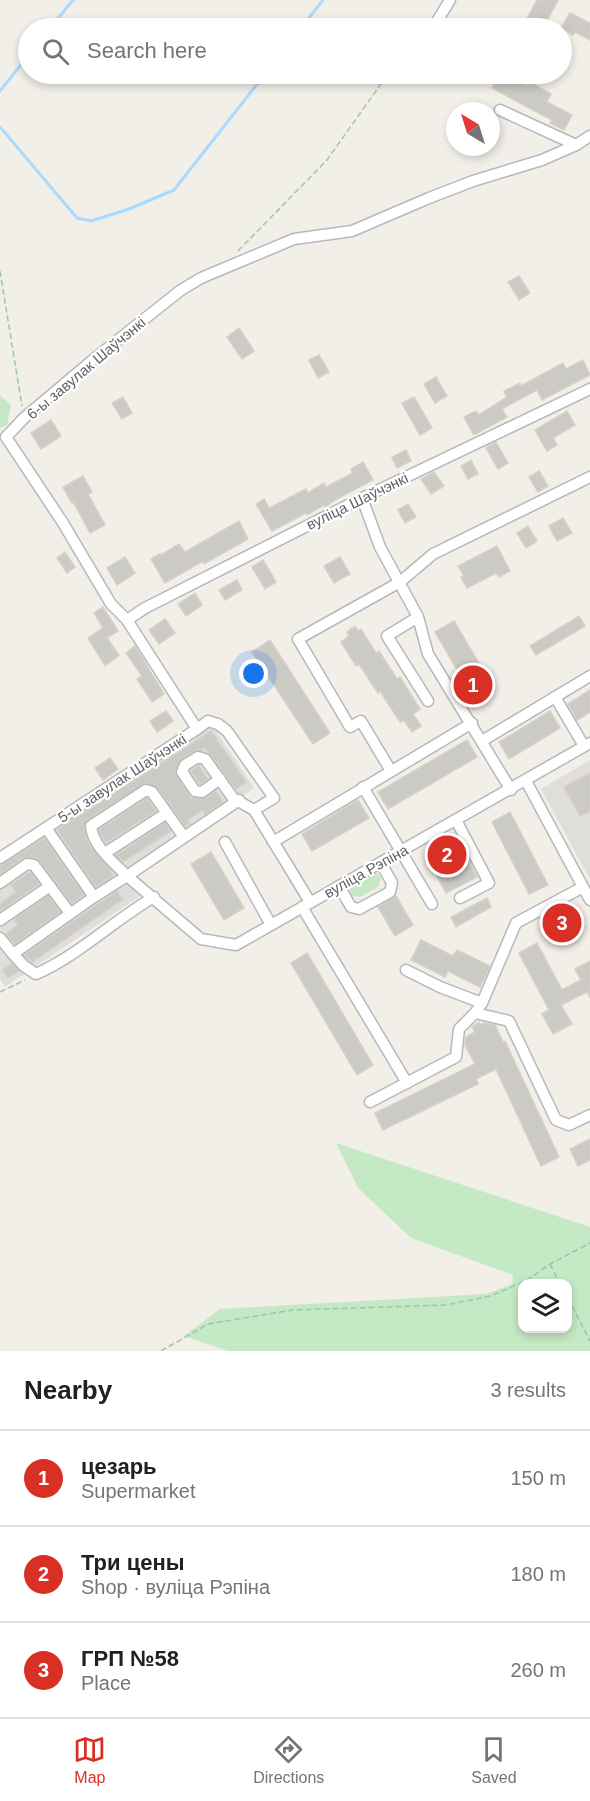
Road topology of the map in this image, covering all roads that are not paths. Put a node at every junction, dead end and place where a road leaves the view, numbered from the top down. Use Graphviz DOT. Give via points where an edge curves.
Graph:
graph roads {
  1 [pos="450,0"];
  2 [pos="439,18"];
  3 [pos="500,110"];
  4 [pos="590,136"];
  5 [pos="576,145"];
  6 [pos="590,389"];
  7 [pos="590,477"];
  8 [pos="362,498"];
  9 [pos="400,582"];
  10 [pos="417,617"];
  11 [pos="127,620"];
  12 [pos="590,676"];
  13 [pos="555,697"];
  14 [pos="428,701"];
  15 [pos="471,723"];
  16 [pos="197,729"];
  17 [pos="482,741"];
  18 [pos="587,745"];
  19 [pos="391,771"];
  20 [pos="220,779"];
  21 [pos="526,781"];
  22 [pos="363,787"];
  23 [pos="511,790"];
  24 [pos="239,800"];
  25 [pos="254,810"];
  26 [pos="167,813"];
  27 [pos="456,820"];
  28 [pos="46,828"];
  29 [pos="184,837"];
  30 [pos="225,842"];
  31 [pos="273,842"];
  32 [pos="402,851"];
  33 [pos="105,853"];
  34 [pos="0,858"];
  35 [pos="381,863"];
  36 [pos="127,876"];
  37 [pos="0,883"];
  38 [pos="50,886"];
  39 [pos="339,886"];
  40 [pos="583,887"];
  41 [pos="94,897"];
  42 [pos="154,897"];
  43 [pos="460,898"];
  44 [pos="590,900"];
  45 [pos="306,904"];
  46 [pos="432,904"];
  47 [pos="70,913"];
  48 [pos="0,920"];
  49 [pos="271,925"];
  50 [pos="0,938"];
  51 [pos="13,954"];
  52 [pos="406,970"];
  53 [pos="478,1008"];
  54 [pos="407,1083"];
  55 [pos="370,1102"];
  56 [pos="590,1115"];
  1 -- 2 [label="street"];
  3 -- 5 [label="street"];
  4 -- 5 [label="street, 6-ы завулак Шаўчэнкі"];
  5 -- 11 [label="street, 6-ы завулак Шаўчэнкі" via="473,181 352,231 294,239 201,278 102,352 6,436 111,604"];
  6 -- 8 [label="street, вуліца Шаўчэнкі"];
  7 -- 9 [label="street" via="433,554"];
  8 -- 9 [label="street" via="380,547"];
  8 -- 11 [label="street, вуліца Шаўчэнкі"];
  9 -- 10 [label="street"];
  9 -- 19 [label="street" via="298,639 350,728 361,721"];
  10 -- 14 [label="street" via="387,636"];
  10 -- 15 [label="street" via="428,654"];
  11 -- 16 [label="street, 5-ы завулак Шаўчэнкі"];
  12 -- 13 [label="street"];
  13 -- 17 [label="street"];
  13 -- 18 [label="street"];
  15 -- 17 [label="street"];
  15 -- 19 [label="street"];
  16 -- 25 [label="street" via="208,721 218,724 234,740 274,798"];
  16 -- 28 [label="street, 5-ы завулак Шаўчэнкі"];
  17 -- 23 [label="street"];
  18 -- 21 [label="street, вуліца Рэпіна"];
  19 -- 22 [label="street"];
  20 -- 24 [label="street" via="233,798"];
  21 -- 23 [label="street, вуліца Рэпіна"];
  21 -- 40 [label="street"];
  22 -- 31 [label="street"];
  22 -- 32 [label="street"];
  23 -- 27 [label="street, вуліца Рэпіна"];
  24 -- 25 [label="street"];
  24 -- 29 [label="street"];
  25 -- 31 [label="street"];
  26 -- 29 [label="street"];
  26 -- 33 [label="street"];
  26 -- 33 [label="street" via="152,792 146,790 91,826 91,834"];
  27 -- 32 [label="street, вуліца Рэпіна"];
  27 -- 43 [label="street" via="489,883"];
  28 -- 34 [label="street, 5-ы завулак Шаўчэнкі"];
  28 -- 41 [label="street"];
  29 -- 36 [label="street"];
  30 -- 49 [label="street"];
  31 -- 45 [label="street"];
  32 -- 35 [label="street, вуліца Рэпіна"];
  32 -- 46 [label="street"];
  33 -- 36 [label="street"];
  35 -- 39 [label="street, вуліца Рэпіна"];
  35 -- 39 [label="street" via="392,883 390,892 359,909 351,907"];
  36 -- 41 [label="street"];
  36 -- 42 [label="street"];
  37 -- 38 [label="street" via="27,864 34,865"];
  38 -- 47 [label="street"];
  38 -- 48 [label="street"];
  39 -- 45 [label="street, вуліца Рэпіна"];
  40 -- 44 [label="street"];
  40 -- 53 [label="street" via="516,923"];
  41 -- 47 [label="street"];
  42 -- 49 [label="street, вуліца Рэпіна" via="201,939 236,945"];
  42 -- 51 [label="street" via="60,964 36,974"];
  45 -- 49 [label="street, вуліца Рэпіна"];
  45 -- 54 [label="street"];
  47 -- 51 [label="street"];
  50 -- 51 [label="street"];
  52 -- 53 [label="street"];
  53 -- 54 [label="street" via="459,1029 456,1057"];
  53 -- 56 [label="street" via="509,1021 556,1120 569,1125"];
  54 -- 55 [label="street"];
}
